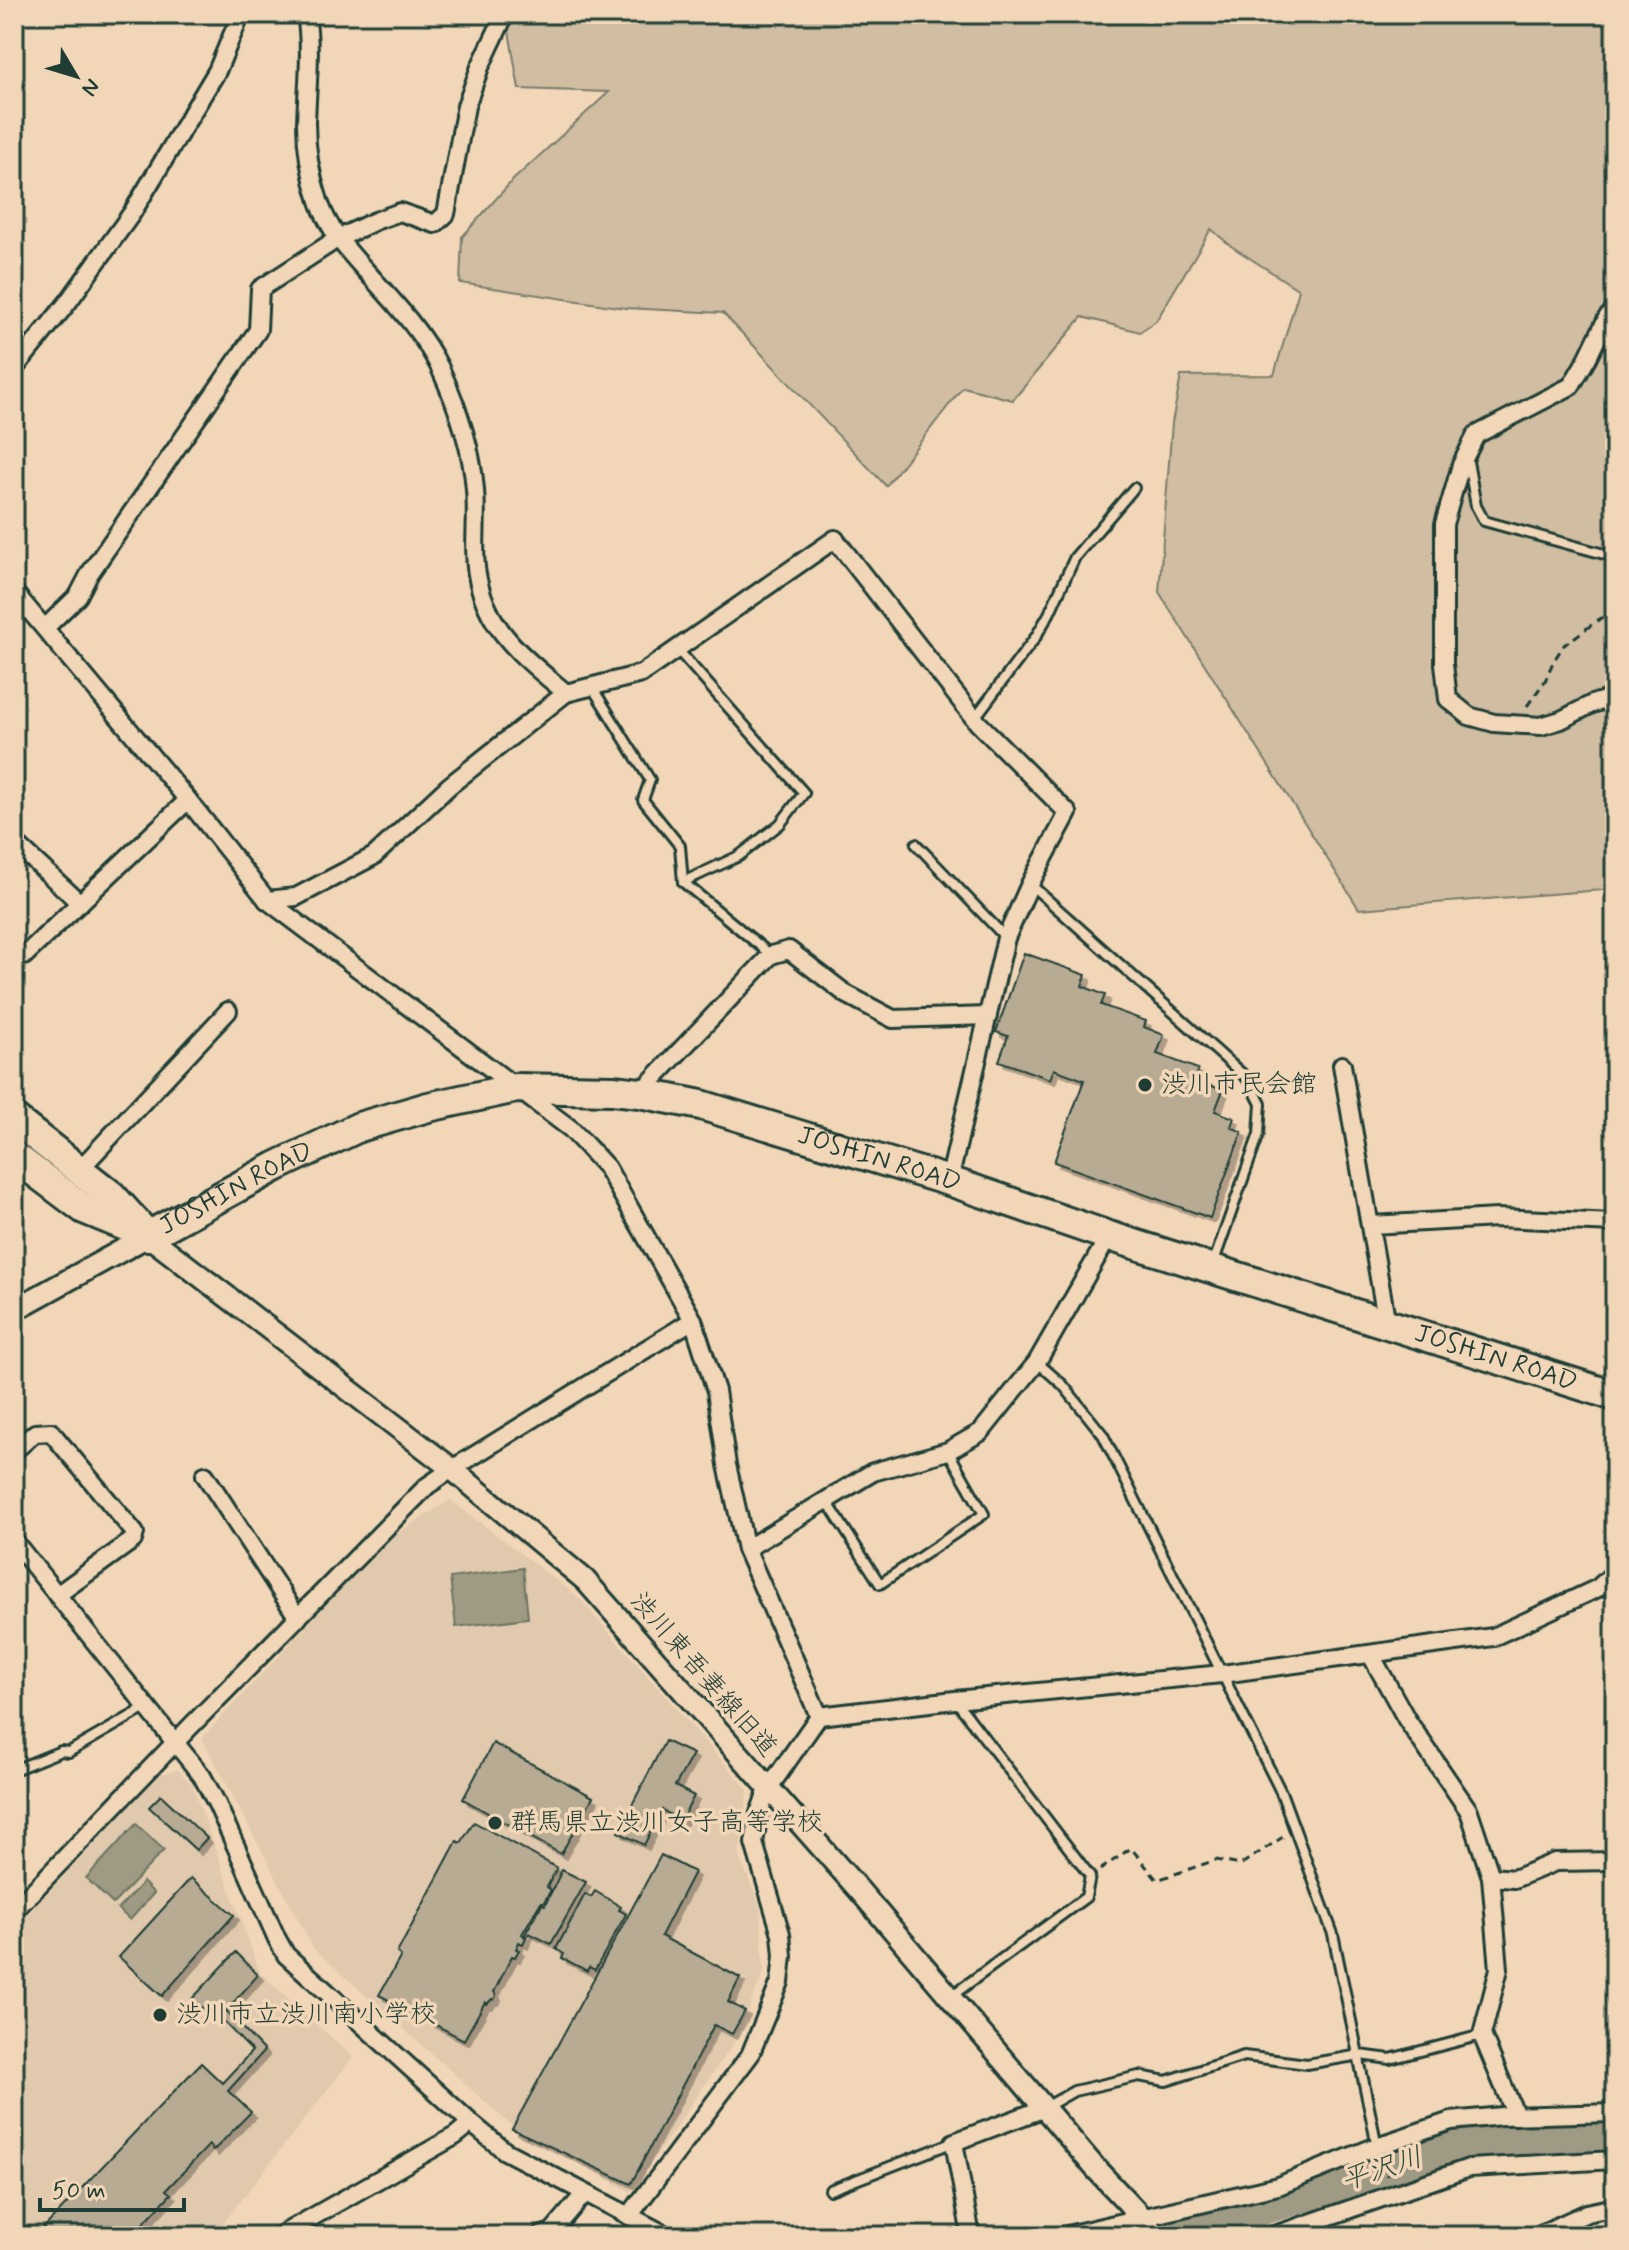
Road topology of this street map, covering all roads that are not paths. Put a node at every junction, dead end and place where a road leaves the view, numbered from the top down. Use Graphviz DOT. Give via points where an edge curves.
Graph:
graph roads {
  1 [pos="241,14"];
  2 [pos="306,14"];
  3 [pos="505,14"];
  4 [pos="337,239"];
  5 [pos="1615,310"];
  6 [pos="14,369"];
  7 [pos="1467,453"];
  8 [pos="1134,488"];
  9 [pos="1615,557"];
  10 [pos="14,592"];
  11 [pos="45,628"];
  12 [pos="676,648"];
  13 [pos="592,686"];
  14 [pos="566,693"];
  15 [pos="1615,697"];
  16 [pos="974,719"];
  17 [pos="188,800"];
  18 [pos="14,842"];
  19 [pos="916,844"];
  20 [pos="683,882"];
  21 [pos="1030,884"];
  22 [pos="267,900"];
  23 [pos="80,903"];
  24 [pos="1006,938"];
  25 [pos="14,949"];
  26 [pos="771,955"];
  27 [pos="228,1011"];
  28 [pos="988,1016"];
  29 [pos="1342,1065"];
  30 [pos="516,1088"];
  31 [pos="640,1093"];
  32 [pos="14,1119"];
  33 [pos="14,1156"];
  34 [pos="79,1170"];
  35 [pos="949,1181"];
  36 [pos="1615,1223"];
  37 [pos="1371,1225"];
  38 [pos="148,1236"];
  39 [pos="1109,1236"];
  40 [pos="1211,1268"];
  41 [pos="14,1310"];
  42 [pos="693,1320"];
  43 [pos="1387,1324"];
  44 [pos="1037,1362"];
  45 [pos="1615,1396"];
  46 [pos="14,1451"];
  47 [pos="948,1451"];
  48 [pos="452,1469"];
  49 [pos="205,1475"];
  50 [pos="826,1500"];
  51 [pos="14,1541"];
  52 [pos="746,1549"];
  53 [pos="1615,1572"];
  54 [pos="57,1595"];
  55 [pos="298,1618"];
  56 [pos="1371,1655"];
  57 [pos="1222,1674"];
  58 [pos="955,1700"];
  59 [pos="147,1707"];
  60 [pos="819,1716"];
  61 [pos="176,1743"];
  62 [pos="14,1770"];
  63 [pos="768,1789"];
  64 [pos="1615,1861"];
  65 [pos="1491,1877"];
  66 [pos="14,1911"];
  67 [pos="950,1997"];
  68 [pos="1482,2035"];
  69 [pos="1360,2055"];
  70 [pos="1045,2108"];
  71 [pos="1615,2113"];
  72 [pos="1516,2116"];
  73 [pos="471,2123"];
  74 [pos="954,2142"];
  75 [pos="1377,2146"];
  76 [pos="1615,2160"];
  77 [pos="830,2190"];
  78 [pos="585,2193"];
  79 [pos="1615,2207"];
  80 [pos="629,2216"];
  81 [pos="1149,2225"];
  82 [pos="279,2236"];
  83 [pos="540,2236"];
  84 [pos="668,2236"];
  85 [pos="971,2236"];
  86 [pos="1063,2236"];
  87 [pos="1272,2236"];
  88 [pos="1536,2236"];
  1 -- 6 [label="street" via="217,71 132,213"];
  2 -- 4 [label="street" via="309,160 319,204"];
  3 -- 4 [label="street" via="466,106 446,214 435,224 400,212"];
  4 -- 11 [label="street" via="260,289 258,330 78,596"];
  4 -- 14 [label="street" via="410,319 439,366 470,449 479,588 492,617 523,657"];
  5 -- 7 [label="street" via="1571,386 1476,435"];
  7 -- 9 [label="lane" via="1476,506 1484,521"];
  7 -- 15 [label="street" via="1444,524 1448,699 1469,716 1541,726"];
  8 -- 16 [label="lane" via="1075,557 1035,638"];
  10 -- 11 [label="street"];
  11 -- 17 [label="street"];
  12 -- 13 [label="street" via="641,674"];
  12 -- 16 [label="street" via="835,539"];
  12 -- 20 [label="lane" via="804,793 780,824 739,856"];
  13 -- 14 [label="street"];
  13 -- 20 [label="lane" via="650,780 643,800 680,846"];
  14 -- 22 [label="street" via="449,786 374,856 296,897"];
  16 -- 21 [label="street" via="1068,813"];
  17 -- 22 [label="street"];
  17 -- 23 [label="street"];
  18 -- 23 [label="street"];
  19 -- 24 [label="lane"];
  20 -- 26 [label="lane"];
  21 -- 24 [label="street"];
  21 -- 40 [label="lane" via="1249,1080 1261,1104 1259,1134"];
  22 -- 30 [label="street"];
  23 -- 25 [label="street" via="24,956"];
  24 -- 28 [label="street"];
  26 -- 28 [label="street" via="789,950 846,994 893,1019"];
  26 -- 31 [label="street"];
  27 -- 34 [label="street"];
  28 -- 35 [label="street"];
  29 -- 37 [label="street"];
  30 -- 31 [label="highway, JOSHIN ROAD"];
  30 -- 38 [label="highway, JOSHIN ROAD" via="359,1127"];
  30 -- 42 [label="street" via="571,1129 607,1168"];
  31 -- 35 [label="highway, JOSHIN ROAD" via="701,1105"];
  32 -- 34 [label="highway, JOSHIN ROAD"];
  33 -- 38 [label="highway, JOSHIN ROAD" via="84,1209"];
  34 -- 38 [label="highway, JOSHIN ROAD" via="111,1195"];
  35 -- 39 [label="highway, JOSHIN ROAD"];
  36 -- 37 [label="street" via="1497,1218"];
  37 -- 43 [label="street"];
  38 -- 41 [label="street"];
  38 -- 48 [label="street, 渋川東吾妻線旧道"];
  39 -- 40 [label="highway, JOSHIN ROAD"];
  39 -- 44 [label="street"];
  40 -- 43 [label="highway, JOSHIN ROAD"];
  42 -- 48 [label="street"];
  42 -- 52 [label="street" via="716,1391"];
  43 -- 45 [label="highway, JOSHIN ROAD"];
  44 -- 47 [label="street" via="981,1432"];
  44 -- 57 [label="lane" via="1103,1435"];
  46 -- 54 [label="street" via="35,1433 51,1432 135,1533 133,1540"];
  47 -- 50 [label="street" via="873,1472"];
  47 -- 50 [label="lane" via="984,1514 880,1584"];
  48 -- 55 [label="street" via="427,1486"];
  48 -- 63 [label="street, 渋川東吾妻線旧道" via="585,1580"];
  49 -- 55 [label="street"];
  50 -- 52 [label="street"];
  51 -- 54 [label="street"];
  52 -- 60 [label="street"];
  53 -- 56 [label="street" via="1598,1588 1493,1637"];
  54 -- 59 [label="street"];
  55 -- 61 [label="street"];
  56 -- 57 [label="street"];
  56 -- 65 [label="street" via="1407,1720 1469,1811"];
  57 -- 58 [label="street"];
  57 -- 69 [label="lane" via="1281,1792 1333,1934"];
  58 -- 60 [label="street"];
  58 -- 67 [label="lane" via="1090,1876 1086,1897"];
  59 -- 61 [label="street"];
  59 -- 62 [label="lane" via="69,1752"];
  60 -- 63 [label="street"];
  61 -- 66 [label="street"];
  61 -- 73 [label="street" via="202,1776 286,1955"];
  63 -- 67 [label="street, 渋川東吾妻線旧道"];
  63 -- 80 [label="street" via="754,1843 781,1934 780,1982 750,2055"];
  64 -- 65 [label="street" via="1555,1862 1514,1879"];
  65 -- 68 [label="street" via="1499,1969"];
  67 -- 70 [label="street, 渋川東吾妻線旧道"];
  68 -- 69 [label="lane" via="1390,2059"];
  68 -- 72 [label="street"];
  69 -- 70 [label="lane" via="1307,2064 1244,2056 1166,2081 1139,2076 1074,2091"];
  69 -- 75 [label="lane"];
  70 -- 74 [label="street"];
  70 -- 81 [label="street, 渋川東吾妻線旧道"];
  71 -- 72 [label="street"];
  72 -- 75 [label="street" via="1451,2121"];
  73 -- 78 [label="street" via="505,2151"];
  73 -- 82 [label="street"];
  74 -- 77 [label="lane"];
  74 -- 85 [label="street"];
  75 -- 81 [label="street" via="1278,2186"];
  76 -- 87 [label="street" via="1469,2168"];
  78 -- 80 [label="street"];
  78 -- 83 [label="street" via="552,2232"];
  79 -- 88 [label="street" via="1587,2213"];
  80 -- 84 [label="street"];
  81 -- 86 [label="street"];
}
